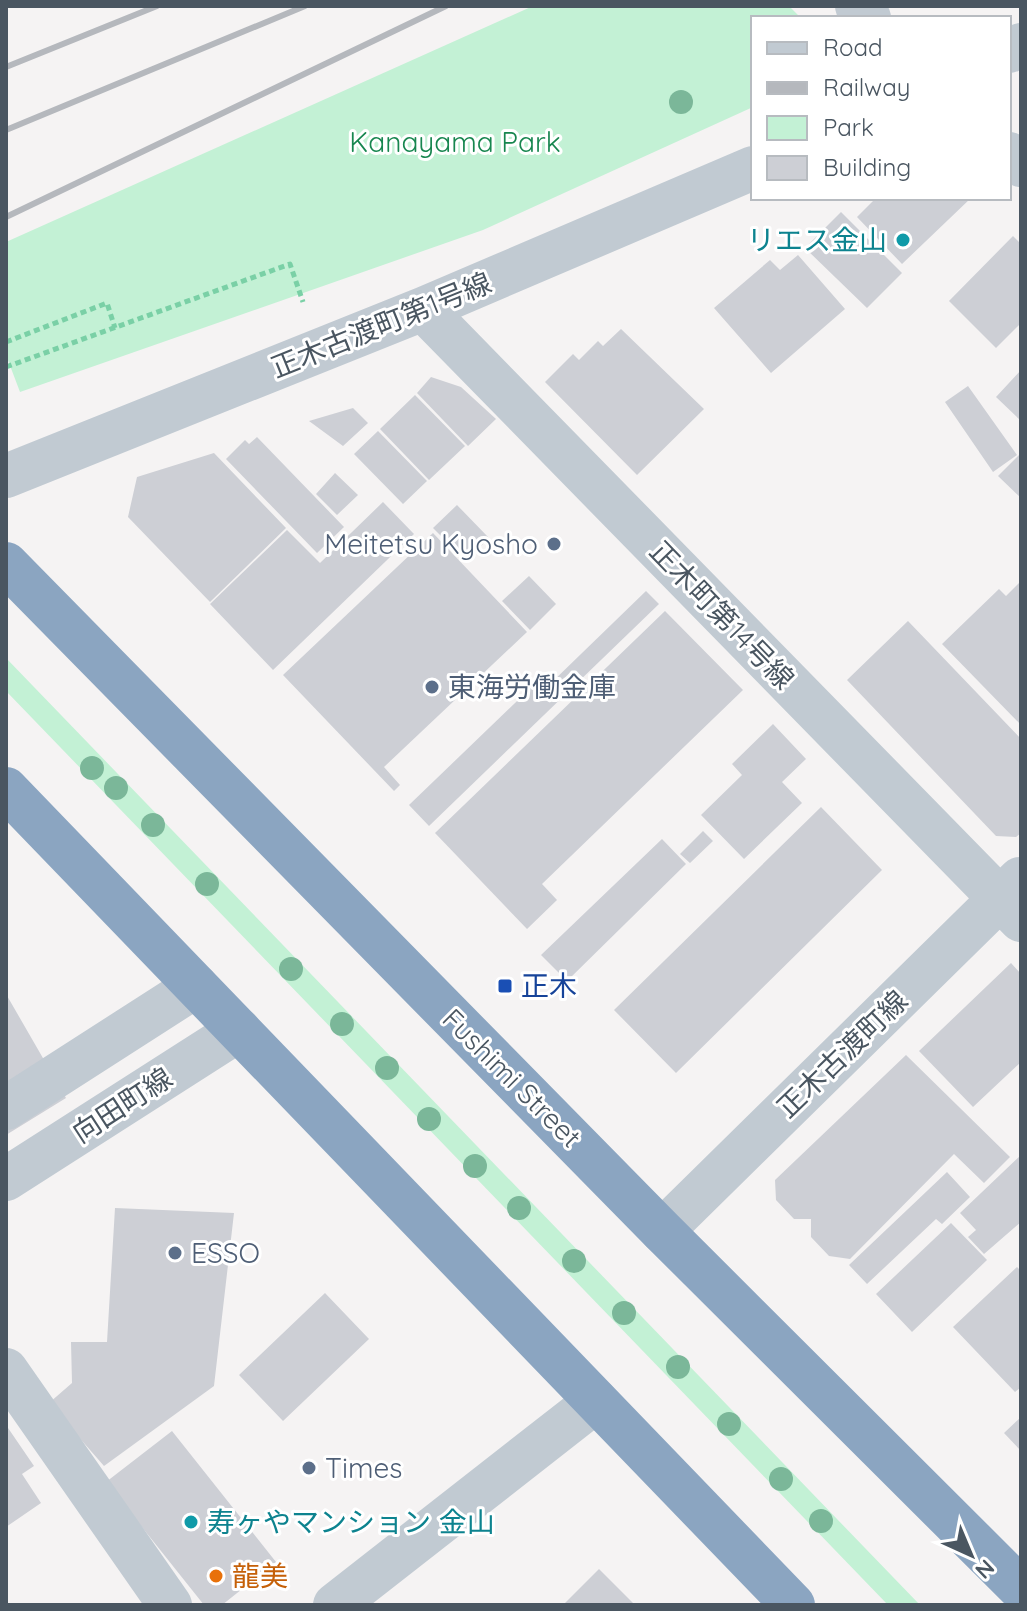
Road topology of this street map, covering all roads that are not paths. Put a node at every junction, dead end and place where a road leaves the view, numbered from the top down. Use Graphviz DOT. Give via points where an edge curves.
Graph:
graph roads {
  1 [pos="751,169"];
  2 [pos="423,309"];
  3 [pos="6,476"];
  4 [pos="6,564"];
  5 [pos="6,789"];
  6 [pos="1014,899"];
  7 [pos="196,986"];
  8 [pos="239,1030"];
  9 [pos="6,1108"];
  10 [pos="6,1179"];
  11 [pos="662,1231"];
  12 [pos="6,1370"];
  13 [pos="596,1401"];
  14 [pos="1021,1589"];
  15 [pos="170,1605"];
  16 [pos="335,1605"];
  17 [pos="793,1605"];
  1 -- 2 [label="street, 正木古渡町第1号線"];
  2 -- 3 [label="street, 正木古渡町第1号線"];
  2 -- 6 [label="street, 正木町第14号線"];
  4 -- 11 [label="highway, Fushimi Street"];
  5 -- 7 [label="highway"];
  6 -- 11 [label="street, 正木古渡町線"];
  7 -- 8 [label="highway"];
  7 -- 9 [label="street"];
  8 -- 10 [label="street, 向田町線"];
  8 -- 13 [label="highway"];
  11 -- 14 [label="highway, Fushimi Street"];
  12 -- 15 [label="street"];
  13 -- 16 [label="street"];
  13 -- 17 [label="highway"];
}
